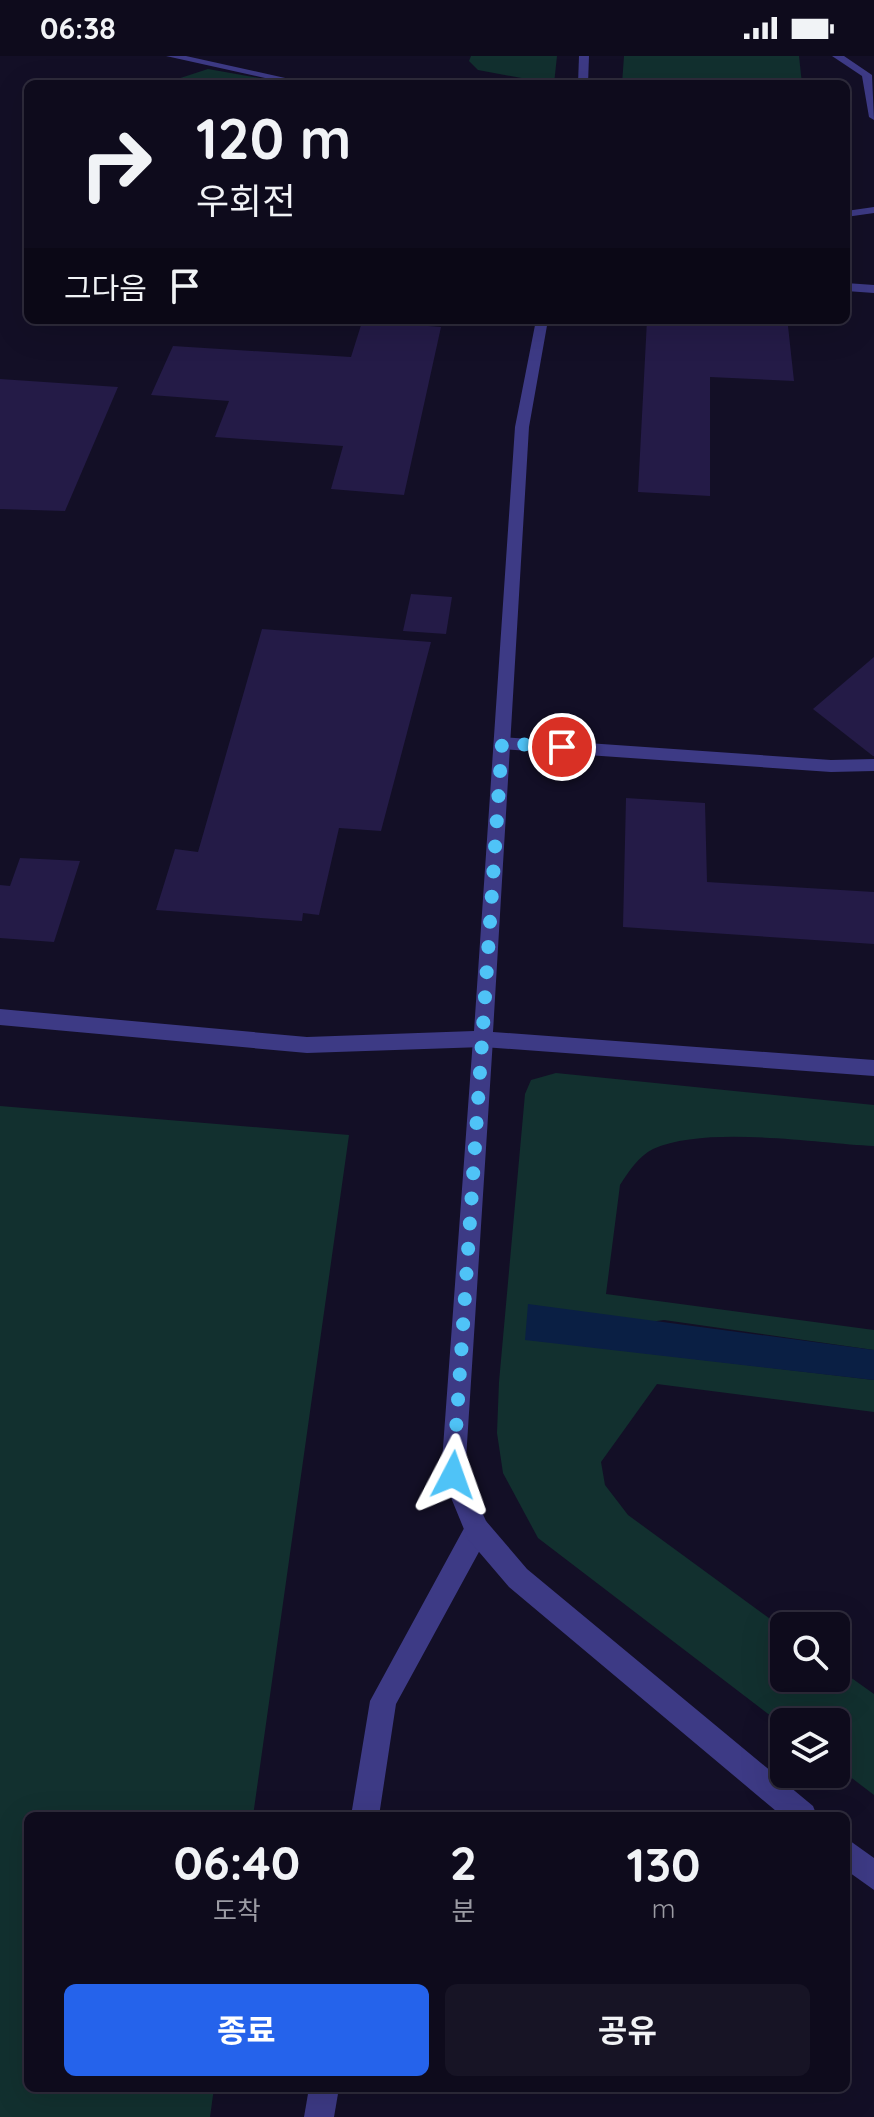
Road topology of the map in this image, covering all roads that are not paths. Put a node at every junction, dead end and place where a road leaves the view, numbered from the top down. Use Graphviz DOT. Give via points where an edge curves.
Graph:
graph roads {
  1 [pos="171,56"];
  2 [pos="584,56"];
  3 [pos="837,56"];
  4 [pos="288,80"];
  5 [pos="583,80"];
  6 [pos="874,117"];
  7 [pos="874,210"];
  8 [pos="850,213"];
  9 [pos="850,287"];
  10 [pos="874,289"];
  11 [pos="541,324"];
  12 [pos="502,743"];
  13 [pos="874,765"];
  14 [pos="0,1017"];
  15 [pos="483,1039"];
  16 [pos="874,1068"];
  17 [pos="477,1530"];
  18 [pos="366,1812"];
  19 [pos="798,1812"];
  20 [pos="850,1855"];
  21 [pos="874,1876"];
  22 [pos="323,2092"];
  23 [pos="319,2117"];
  1 -- 4 [label="street"];
  2 -- 5 [label="street"];
  3 -- 6 [label="street" via="867,75"];
  7 -- 8 [label="street"];
  9 -- 10 [label="street"];
  11 -- 12 [label="street" via="522,427"];
  12 -- 13 [label="street"];
  12 -- 15 [label="street"];
  14 -- 15 [label="street" via="307,1045"];
  15 -- 16 [label="street"];
  15 -- 17 [label="street" via="453,1475"];
  17 -- 18 [label="street" via="383,1701"];
  17 -- 19 [label="street" via="518,1578"];
  20 -- 21 [label="street"];
  22 -- 23 [label="street"];
}
